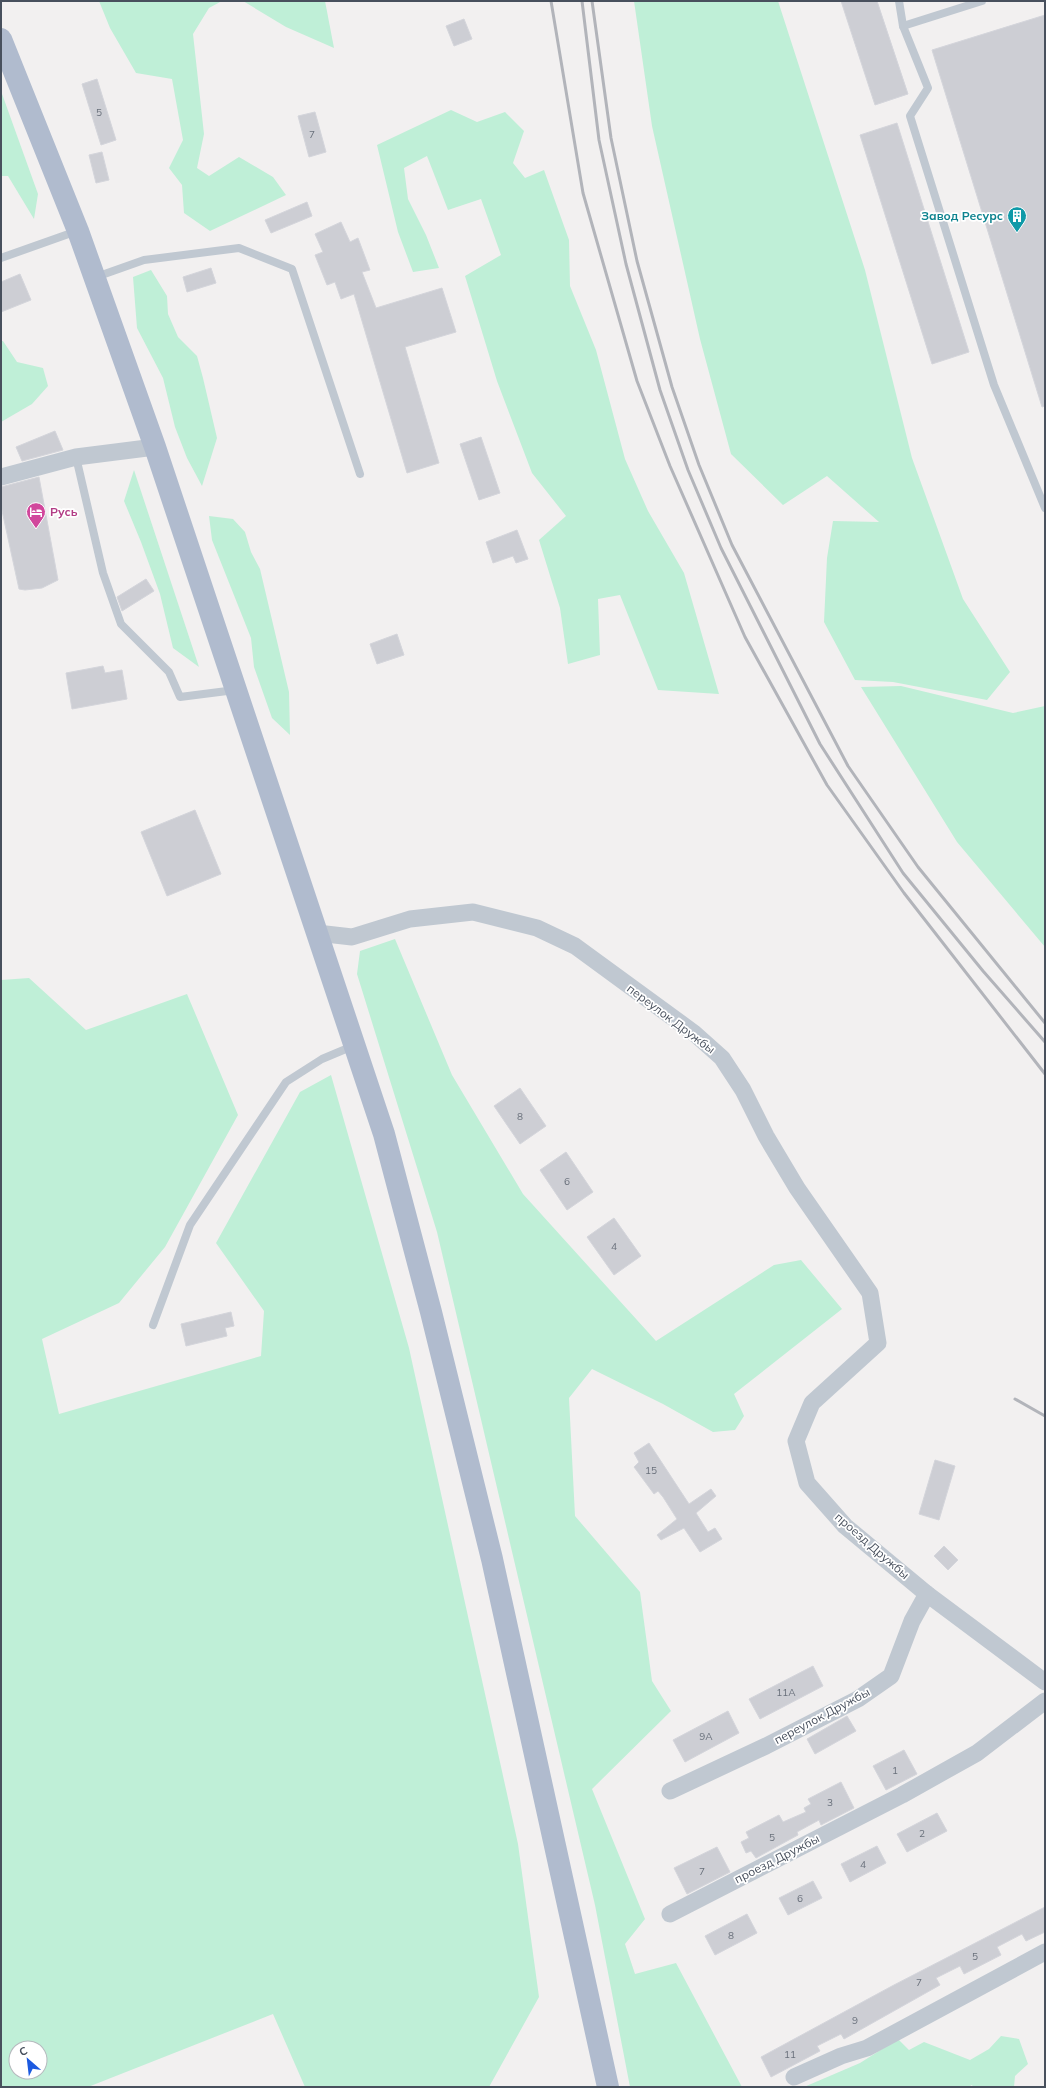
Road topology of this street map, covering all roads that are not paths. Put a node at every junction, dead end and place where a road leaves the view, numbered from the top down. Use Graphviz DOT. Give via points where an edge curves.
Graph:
graph roads {
  1 [pos="898,1"];
  2 [pos="982,1"];
  3 [pos="903,26"];
  4 [pos="1,39"];
  5 [pos="78,231"];
  6 [pos="1,258"];
  7 [pos="95,278"];
  8 [pos="155,447"];
  9 [pos="76,457"];
  10 [pos="360,474"];
  11 [pos="1,477"];
  12 [pos="1045,508"];
  13 [pos="236,690"];
  14 [pos="316,932"];
  15 [pos="354,1046"];
  16 [pos="153,1325"];
  17 [pos="845,1372"];
  18 [pos="927,1594"];
  19 [pos="1045,1682"];
  20 [pos="1045,1701"];
  21 [pos="670,1791"];
  22 [pos="670,1914"];
  23 [pos="1045,1952"];
  24 [pos="794,2078"];
  25 [pos="608,2087"];
  1 -- 3 [label="lane"];
  2 -- 3 [label="lane"];
  3 -- 12 [label="lane" via="928,88 910,116 994,385"];
  4 -- 5 [label="main road"];
  5 -- 6 [label="lane"];
  5 -- 7 [label="main road"];
  7 -- 8 [label="main road"];
  7 -- 10 [label="lane" via="144,260 239,248 292,269"];
  8 -- 9 [label="street"];
  8 -- 13 [label="main road"];
  9 -- 11 [label="street"];
  9 -- 13 [label="lane" via="103,573 121,624 169,672 180,697"];
  13 -- 14 [label="main road"];
  14 -- 15 [label="main road"];
  14 -- 17 [label="street, переулок Дружбы" via="352,937 410,919 473,912 537,928 575,946 694,1033 722,1058 743,1090 766,1136 797,1188 870,1294 878,1343"];
  15 -- 16 [label="lane" via="322,1059 286,1082 190,1226"];
  15 -- 25 [label="main road" via="384,1134 492,1559"];
  17 -- 18 [label="street, проезд Дружбы" via="812,1403 796,1441 807,1483 845,1526"];
  18 -- 19 [label="street, проезд Дружбы"];
  18 -- 21 [label="street, переулок Дружбы" via="912,1621 891,1676 858,1699"];
  20 -- 22 [label="street, проезд Дружбы" via="977,1753 902,1795"];
  23 -- 24 [label="street" via="867,2048 841,2056"];
}
